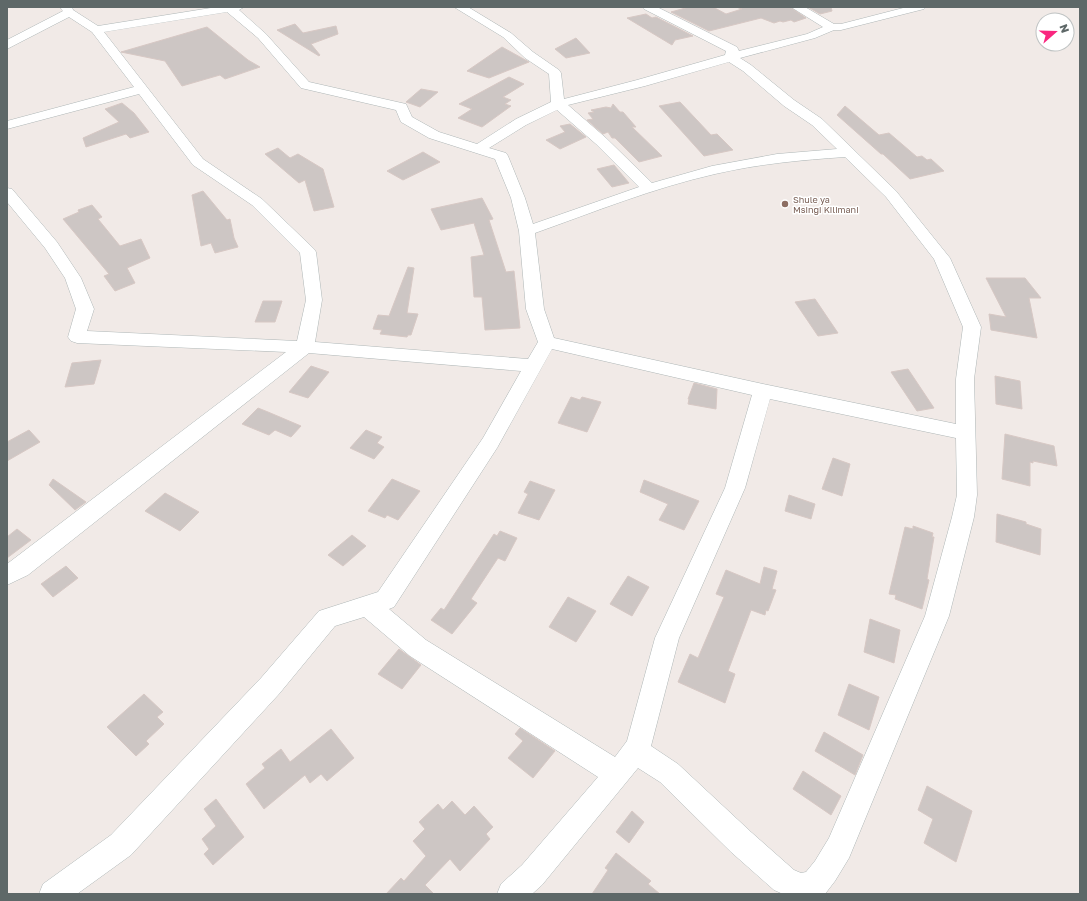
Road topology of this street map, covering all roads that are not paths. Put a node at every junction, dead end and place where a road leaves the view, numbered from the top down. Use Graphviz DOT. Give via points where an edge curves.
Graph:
graph roads {
  1 [pos="232,7"];
  2 [pos="460,7"];
  3 [pos="648,7"];
  4 [pos="797,7"];
  5 [pos="920,7"];
  6 [pos="67,9"];
  7 [pos="832,27"];
  8 [pos="96,30"];
  9 [pos="7,45"];
  10 [pos="730,57"];
  11 [pos="141,89"];
  12 [pos="558,104"];
  13 [pos="7,125"];
  14 [pos="478,149"];
  15 [pos="849,152"];
  16 [pos="649,188"];
  17 [pos="7,192"];
  18 [pos="528,231"];
  19 [pos="547,342"];
  20 [pos="305,347"];
  21 [pos="533,366"];
  22 [pos="763,391"];
  23 [pos="966,433"];
  24 [pos="7,575"];
  25 [pos="367,605"];
  26 [pos="636,751"];
  27 [pos="618,774"];
  28 [pos="53,894"];
  29 [pos="511,894"];
  1 -- 8 [label="street"];
  1 -- 14 [label="street" via="262,36 305,85 401,107 406,119 434,134"];
  2 -- 12 [label="street" via="507,35 529,55 555,73"];
  3 -- 10 [label="street" via="733,50"];
  4 -- 7 [label="street"];
  5 -- 7 [label="street"];
  6 -- 8 [label="street"];
  6 -- 9 [label="street"];
  7 -- 10 [label="street" via="810,36"];
  8 -- 11 [label="street"];
  10 -- 12 [label="street"];
  10 -- 15 [label="street" via="817,122"];
  11 -- 13 [label="street"];
  11 -- 20 [label="street" via="198,162 257,202 308,252 314,300"];
  12 -- 14 [label="street" via="521,122"];
  12 -- 16 [label="street"];
  14 -- 18 [label="street" via="501,156"];
  15 -- 16 [label="street" via="777,158 712,170"];
  15 -- 23 [label="street" via="891,194 942,258 957,290 972,327 965,379"];
  16 -- 18 [label="street"];
  17 -- 20 [label="street" via="51,245 73,278 85,309 77,337"];
  18 -- 19 [label="street" via="535,310"];
  19 -- 21 [label="street"];
  19 -- 22 [label="street"];
  20 -- 21 [label="street"];
  20 -- 24 [label="street" via="20,568"];
  21 -- 25 [label="street" via="490,443 386,600"];
  22 -- 23 [label="street"];
  22 -- 26 [label="street" via="735,488 667,638"];
  23 -- 26 [label="street" via="967,495 937,616 839,848 813,886 801,887 784,880 669,773"];
  25 -- 27 [label="street" via="418,648"];
  25 -- 28 [label="street" via="327,618 270,686 121,845"];
  26 -- 27 [label="street"];
  27 -- 29 [label="street" via="532,875"];
}
